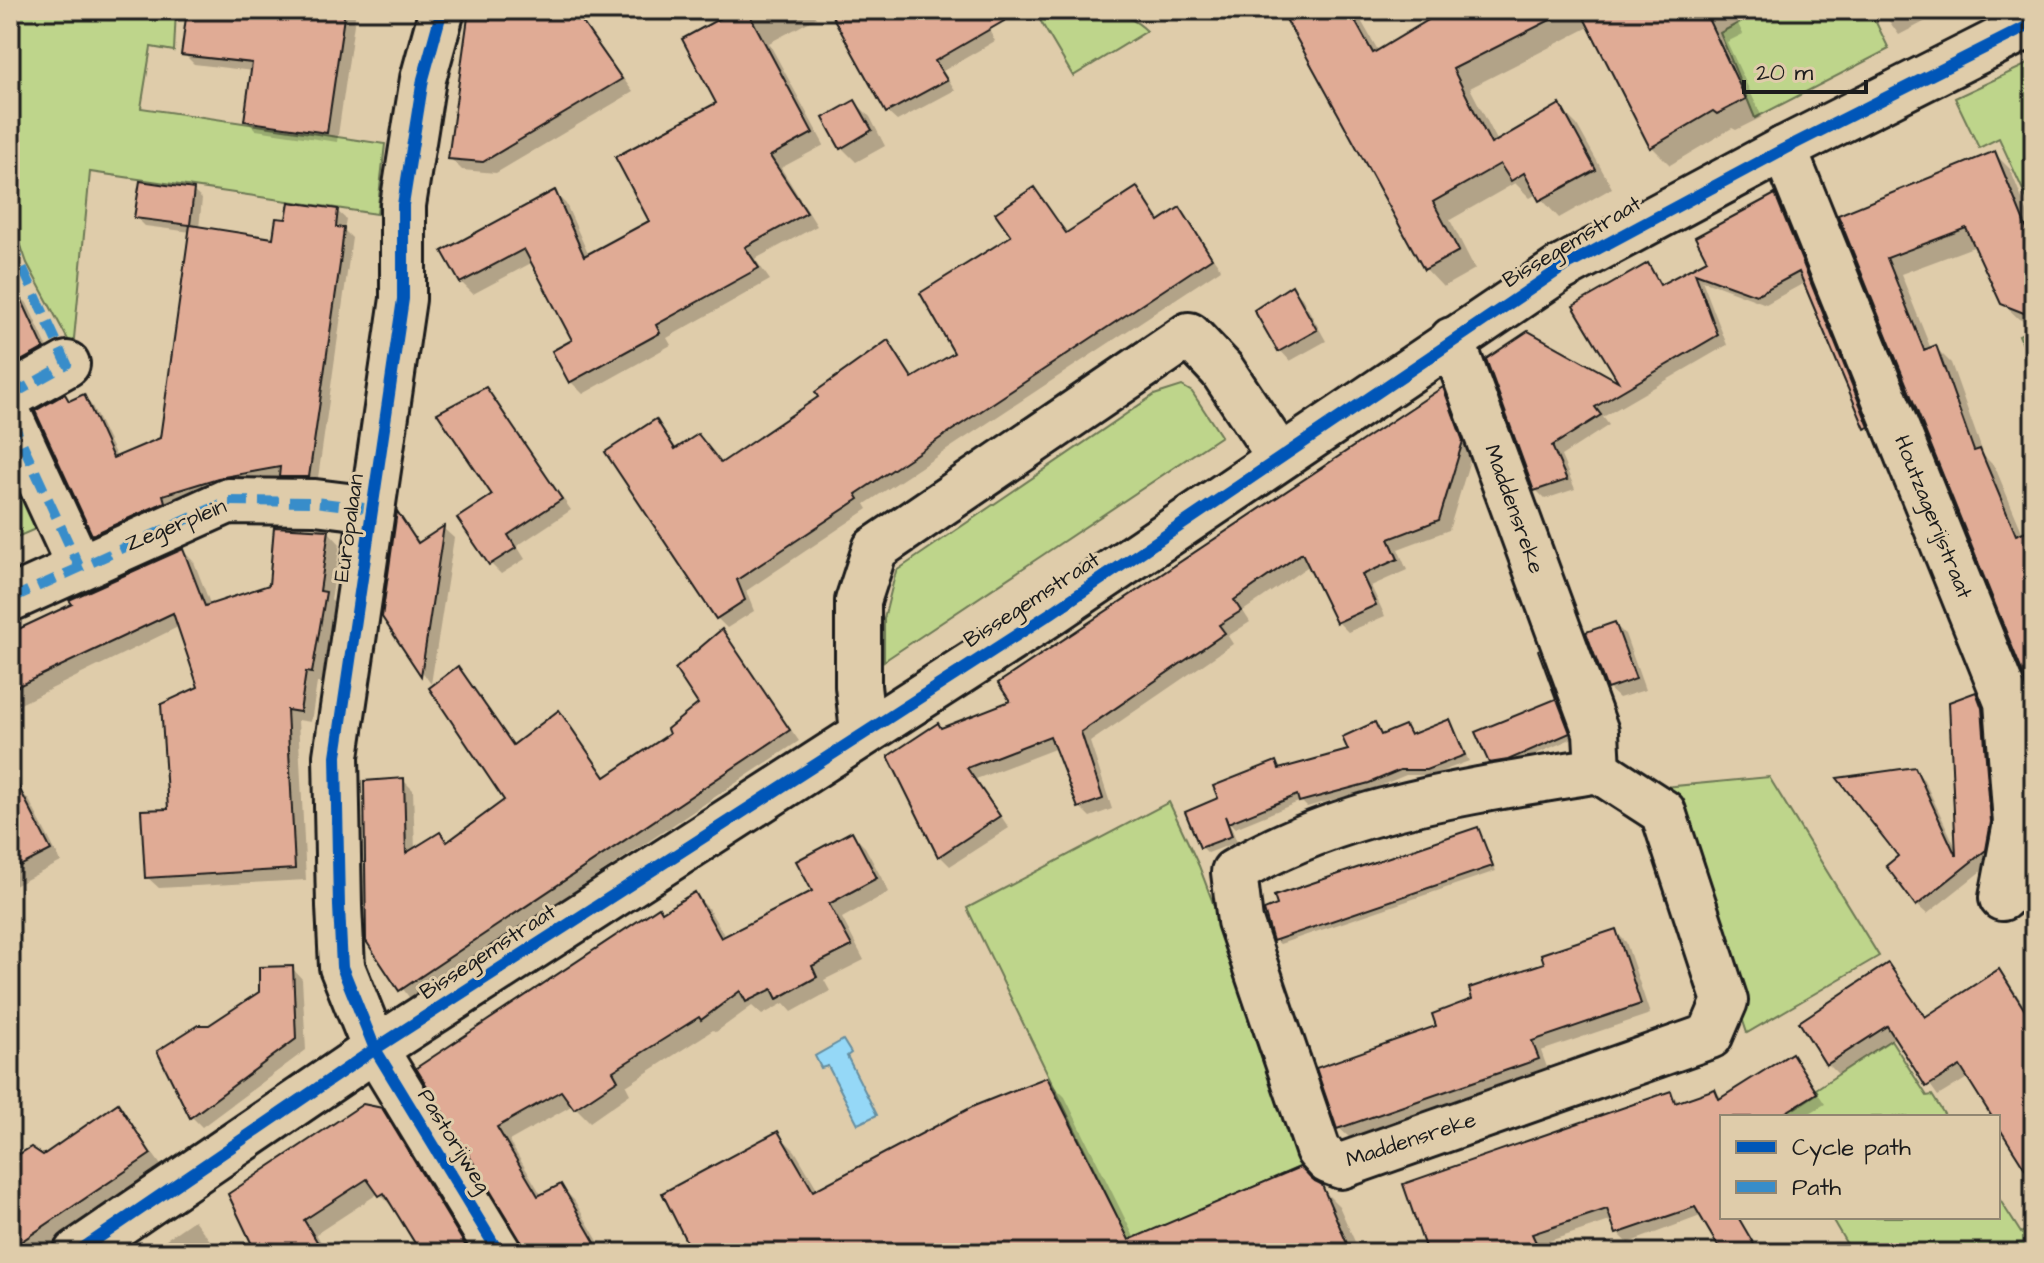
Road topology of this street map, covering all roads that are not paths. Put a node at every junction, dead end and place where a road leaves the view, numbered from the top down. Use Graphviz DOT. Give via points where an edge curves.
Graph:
graph roads {
  1 [pos="442,10"];
  2 [pos="2034,23"];
  3 [pos="1784,149"];
  4 [pos="1452,340"];
  5 [pos="67,364"];
  6 [pos="10,396"];
  7 [pos="10,417"];
  8 [pos="1279,456"];
  9 [pos="372,509"];
  10 [pos="79,566"];
  11 [pos="10,599"];
  12 [pos="863,732"];
  13 [pos="1598,770"];
  14 [pos="2002,898"];
  15 [pos="375,1049"];
  16 [pos="76,1253"];
  17 [pos="499,1253"];
  1 -- 9 [label="street, Europalaan" via="423,79 403,205 403,299"];
  2 -- 3 [label="street, Bissegemstraat"];
  3 -- 4 [label="street, Bissegemstraat" via="1560,269"];
  3 -- 14 [label="street, Houtzagerijstraat" via="2007,702 2016,823"];
  4 -- 8 [label="street, Bissegemstraat"];
  4 -- 13 [label="street, Maddensreke" via="1596,732"];
  5 -- 6 [label="street"];
  7 -- 10 [label="street"];
  8 -- 12 [label="street, Bissegemstraat" via="1051,613"];
  8 -- 12 [label="street" via="1222,370 1189,335 875,549 858,601"];
  9 -- 10 [label="street, Zegerplein" via="228,501"];
  9 -- 15 [label="street, Europalaan" via="336,756 342,967"];
  10 -- 11 [label="street, Zegerplein"];
  12 -- 15 [label="street, Bissegemstraat"];
  13 -- 13 [label="street, Maddensreke" via="1465,790 1367,816 1271,850 1234,872 1240,921 1318,1150 1328,1161 1341,1166 1710,1036 1725,1001 1663,812"];
  15 -- 16 [label="street, Bissegemstraat"];
  15 -- 17 [label="street, Pastorijweg"];
}
